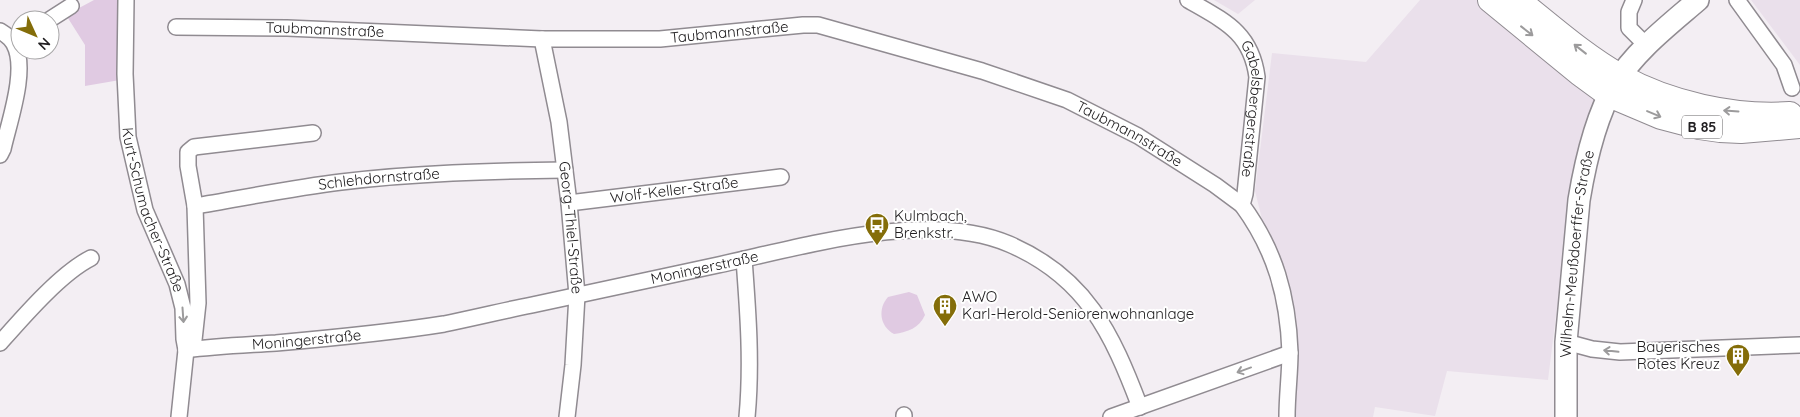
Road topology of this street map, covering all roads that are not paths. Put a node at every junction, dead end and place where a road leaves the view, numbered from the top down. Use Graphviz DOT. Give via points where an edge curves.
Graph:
graph roads {
  1 [pos="126,0"];
  2 [pos="1188,0"];
  3 [pos="1490,0"];
  4 [pos="1518,0"];
  5 [pos="1634,0"];
  6 [pos="1698,0"];
  7 [pos="1737,0"];
  8 [pos="71,6"];
  9 [pos="60,13"];
  10 [pos="176,27"];
  11 [pos="542,39"];
  12 [pos="1647,46"];
  13 [pos="17,60"];
  14 [pos="1615,86"];
  15 [pos="1792,88"];
  16 [pos="1800,113"];
  17 [pos="1800,126"];
  18 [pos="313,133"];
  19 [pos="0,155"];
  20 [pos="565,170"];
  21 [pos="781,177"];
  22 [pos="569,203"];
  23 [pos="1242,205"];
  24 [pos="195,206"];
  25 [pos="91,258"];
  26 [pos="744,259"];
  27 [pos="577,295"];
  28 [pos="1566,342"];
  29 [pos="0,343"];
  30 [pos="1800,345"];
  31 [pos="186,350"];
  32 [pos="1290,353"];
  33 [pos="1140,407"];
  34 [pos="179,417"];
  35 [pos="566,417"];
  36 [pos="747,417"];
  37 [pos="1112,417"];
  38 [pos="1287,417"];
  39 [pos="1566,417"];
  1 -- 31 [label="street, Kurt-Schumacher-Straße, one-way" via="128,137 145,210 177,284"];
  2 -- 23 [label="street, Gabelsbergerstraße" via="1238,33 1255,59 1257,76"];
  3 -- 14 [label="main road, B 85, one-way" via="1541,42"];
  14 -- 4 [label="main road, B 85, one-way" via="1592,58"];
  5 -- 12 [label="street" via="1629,12 1629,28"];
  6 -- 12 [label="street, Wilhelm-Meußdoerffer-Straße"];
  7 -- 15 [label="street" via="1784,66"];
  8 -- 9 [label="street"];
  10 -- 11 [label="street, Taubmannstraße" via="287,28"];
  11 -- 20 [label="street, Georg-Thiel-Straße"];
  11 -- 23 [label="street, Taubmannstraße" via="660,39 818,25 982,71 1067,100 1138,136"];
  12 -- 14 [label="street, Wilhelm-Meußdoerffer-Straße"];
  13 -- 19 [label="street" via="18,79"];
  16 -- 14 [label="main road, B 85, one-way" via="1716,110"];
  14 -- 17 [label="main road, B 85, one-way" via="1661,117 1699,127 1742,130"];
  14 -- 28 [label="street, Wilhelm-Meußdoerffer-Straße" via="1600,118 1582,182"];
  18 -- 24 [label="street" via="194,146 188,152 188,166"];
  20 -- 22 [label="street, Georg-Thiel-Straße"];
  20 -- 24 [label="street, Schlehdornstraße" via="421,175 350,182"];
  21 -- 22 [label="street, Wolf-Keller-Straße"];
  22 -- 27 [label="street, Georg-Thiel-Straße"];
  23 -- 32 [label="street" via="1259,230 1277,268 1284,293"];
  24 -- 31 [label="street" via="198,303 194,340"];
  25 -- 29 [label="street" via="40,300"];
  26 -- 27 [label="street, Moningerstraße"];
  26 -- 33 [label="street, Moningerstraße" via="853,236 929,229 976,234 1009,244 1046,264 1074,287 1095,311 1122,359"];
  26 -- 36 [label="street" via="750,384"];
  27 -- 31 [label="street, Moningerstraße" via="443,324 347,337"];
  27 -- 35 [label="street, Georg-Thiel-Straße"];
  30 -- 28 [label="street, one-way" via="1620,352"];
  28 -- 39 [label="street, Wilhelm-Meußdoerffer-Straße"];
  31 -- 34 [label="street, Kurt-Schumacher-Straße"];
  32 -- 33 [label="street, one-way"];
  32 -- 38 [label="street"];
  33 -- 37 [label="street"];
}
